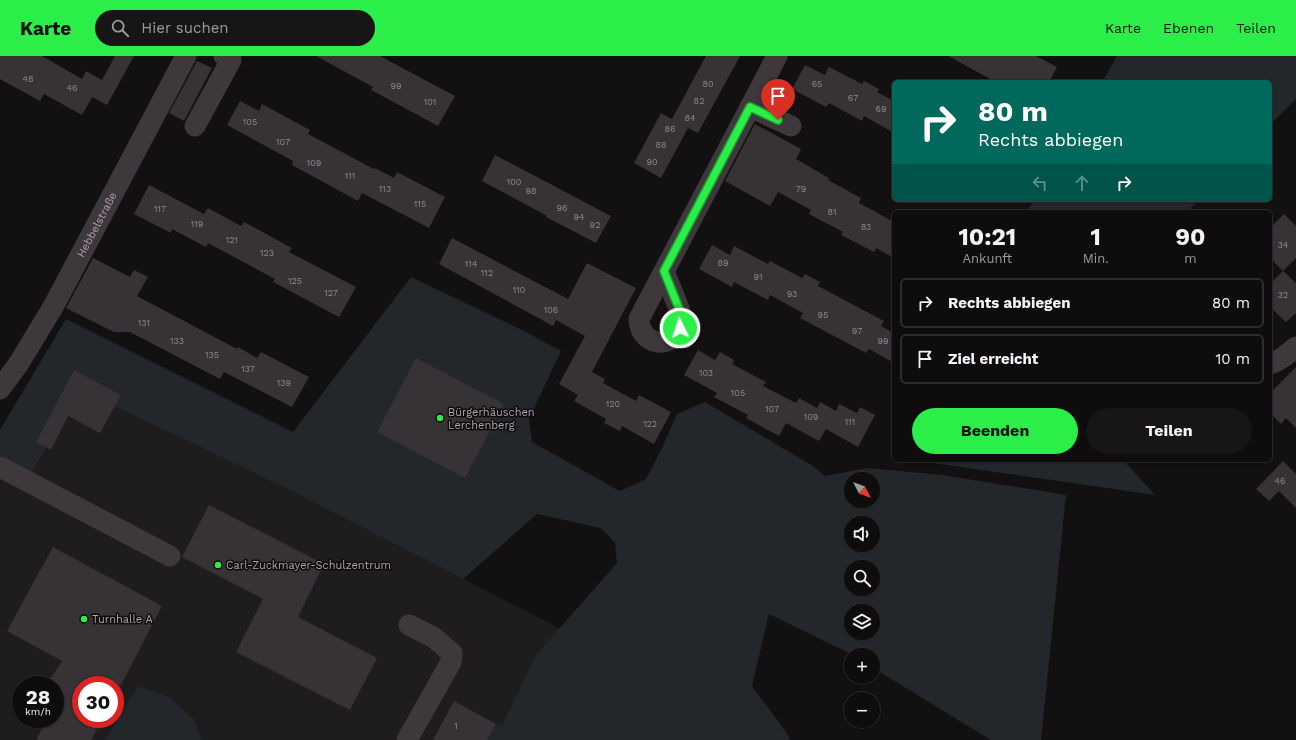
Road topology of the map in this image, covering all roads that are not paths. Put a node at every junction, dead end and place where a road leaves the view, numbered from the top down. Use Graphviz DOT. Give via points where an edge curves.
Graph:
graph roads {
  1 [pos="186,56"];
  2 [pos="224,56"];
  3 [pos="777,56"];
  4 [pos="750,107"];
  5 [pos="195,126"];
  6 [pos="791,126"];
  7 [pos="664,271"];
  8 [pos="1296,347"];
  9 [pos="1272,363"];
  10 [pos="0,389"];
  11 [pos="0,467"];
  12 [pos="170,556"];
  13 [pos="409,625"];
  14 [pos="407,740"];
  1 -- 10 [label="street, Hebbelstraße" via="53,307"];
  2 -- 5 [label="street" via="231,60"];
  3 -- 4 [label="street"];
  4 -- 6 [label="street"];
  4 -- 7 [label="street"];
  8 -- 9 [label="street"];
  11 -- 12 [label="street"];
  13 -- 14 [label="street" via="433,637 452,653 451,662"];
}
